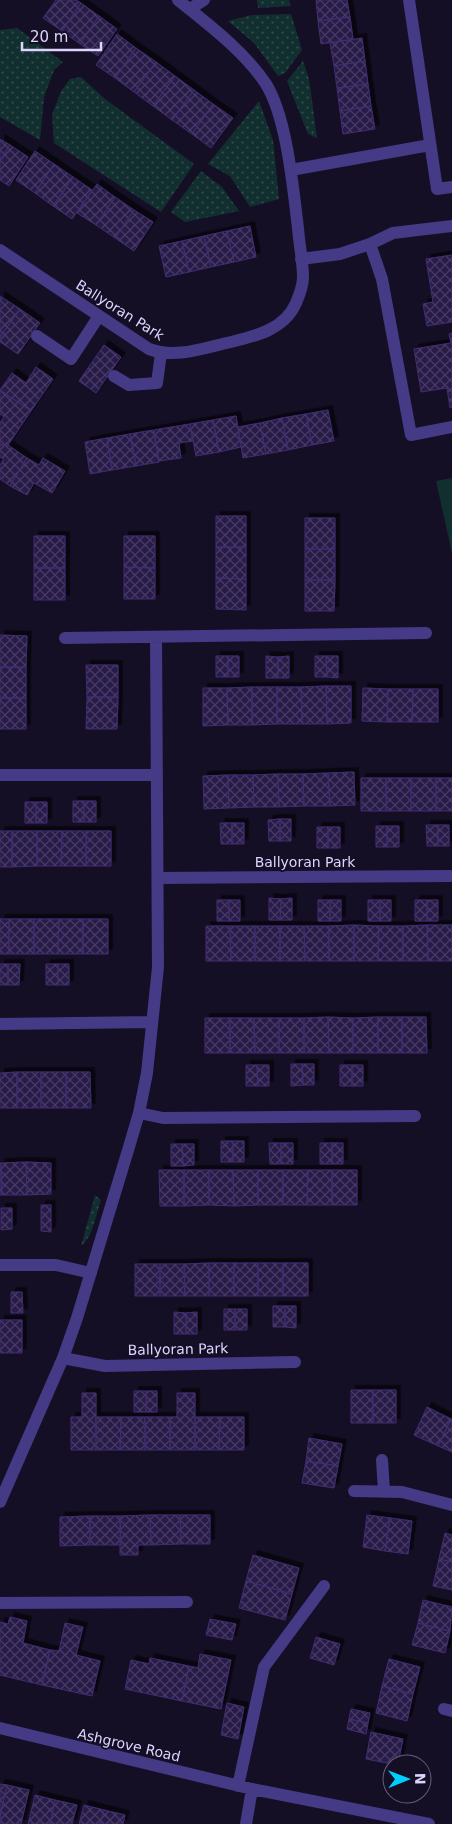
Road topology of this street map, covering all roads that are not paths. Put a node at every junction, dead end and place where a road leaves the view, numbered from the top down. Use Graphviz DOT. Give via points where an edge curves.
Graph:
graph roads {
  1 [pos="178,0"];
  2 [pos="204,0"];
  3 [pos="409,0"];
  4 [pos="190,9"];
  5 [pos="430,145"];
  6 [pos="291,170"];
  7 [pos="452,187"];
  8 [pos="452,226"];
  9 [pos="370,244"];
  10 [pos="0,250"];
  11 [pos="301,259"];
  12 [pos="99,316"];
  13 [pos="37,336"];
  14 [pos="162,353"];
  15 [pos="114,376"];
  16 [pos="452,427"];
  17 [pos="426,633"];
  18 [pos="156,637"];
  19 [pos="65,638"];
  20 [pos="0,775"];
  21 [pos="156,775"];
  22 [pos="452,876"];
  23 [pos="158,878"];
  24 [pos="152,1022"];
  25 [pos="0,1024"];
  26 [pos="139,1113"];
  27 [pos="415,1116"];
  28 [pos="0,1265"];
  29 [pos="91,1273"];
  30 [pos="63,1358"];
  31 [pos="295,1362"];
  32 [pos="382,1460"];
  33 [pos="354,1491"];
  34 [pos="384,1491"];
  35 [pos="0,1502"];
  36 [pos="452,1505"];
  37 [pos="324,1586"];
  38 [pos="0,1602"];
  39 [pos="187,1602"];
  40 [pos="0,1728"];
  41 [pos="238,1786"];
  42 [pos="252,1789"];
  43 [pos="246,1824"];
  44 [pos="429,1824"];
  1 -- 4 [label="street, Ballyoran Park"];
  2 -- 4 [label="street"];
  3 -- 5 [label="street"];
  4 -- 6 [label="street, Ballyoran Park" via="243,57 266,84 274,99"];
  5 -- 6 [label="street"];
  5 -- 7 [label="street" via="437,189"];
  6 -- 11 [label="street, Ballyoran Park"];
  8 -- 9 [label="street" via="392,234"];
  9 -- 11 [label="street" via="340,254"];
  9 -- 16 [label="street" via="382,279 411,435"];
  10 -- 12 [label="street, Ballyoran Park"];
  11 -- 14 [label="street, Ballyoran Park" via="303,279 296,304 283,322 247,338 177,354"];
  12 -- 13 [label="street" via="70,359"];
  12 -- 14 [label="street, Ballyoran Park" via="149,349"];
  14 -- 15 [label="street" via="157,383 130,385"];
  17 -- 18 [label="street"];
  18 -- 19 [label="street"];
  18 -- 21 [label="street"];
  20 -- 21 [label="street"];
  21 -- 23 [label="street"];
  22 -- 23 [label="street, Ballyoran Park"];
  23 -- 24 [label="street" via="158,967"];
  24 -- 25 [label="street"];
  24 -- 26 [label="street"];
  26 -- 27 [label="street" via="163,1118"];
  26 -- 29 [label="street"];
  28 -- 29 [label="street" via="56,1264"];
  29 -- 30 [label="street"];
  30 -- 31 [label="street, Ballyoran Park" via="105,1366"];
  30 -- 35 [label="street"];
  32 -- 34 [label="street"];
  33 -- 34 [label="street"];
  34 -- 36 [label="street" via="402,1492"];
  37 -- 41 [label="street" via="264,1667"];
  38 -- 39 [label="street"];
  40 -- 41 [label="street, Ashgrove Road"];
  41 -- 42 [label="street, Ashgrove Road"];
  42 -- 43 [label="street"];
  42 -- 44 [label="street, Ashgrove Road"];
}
